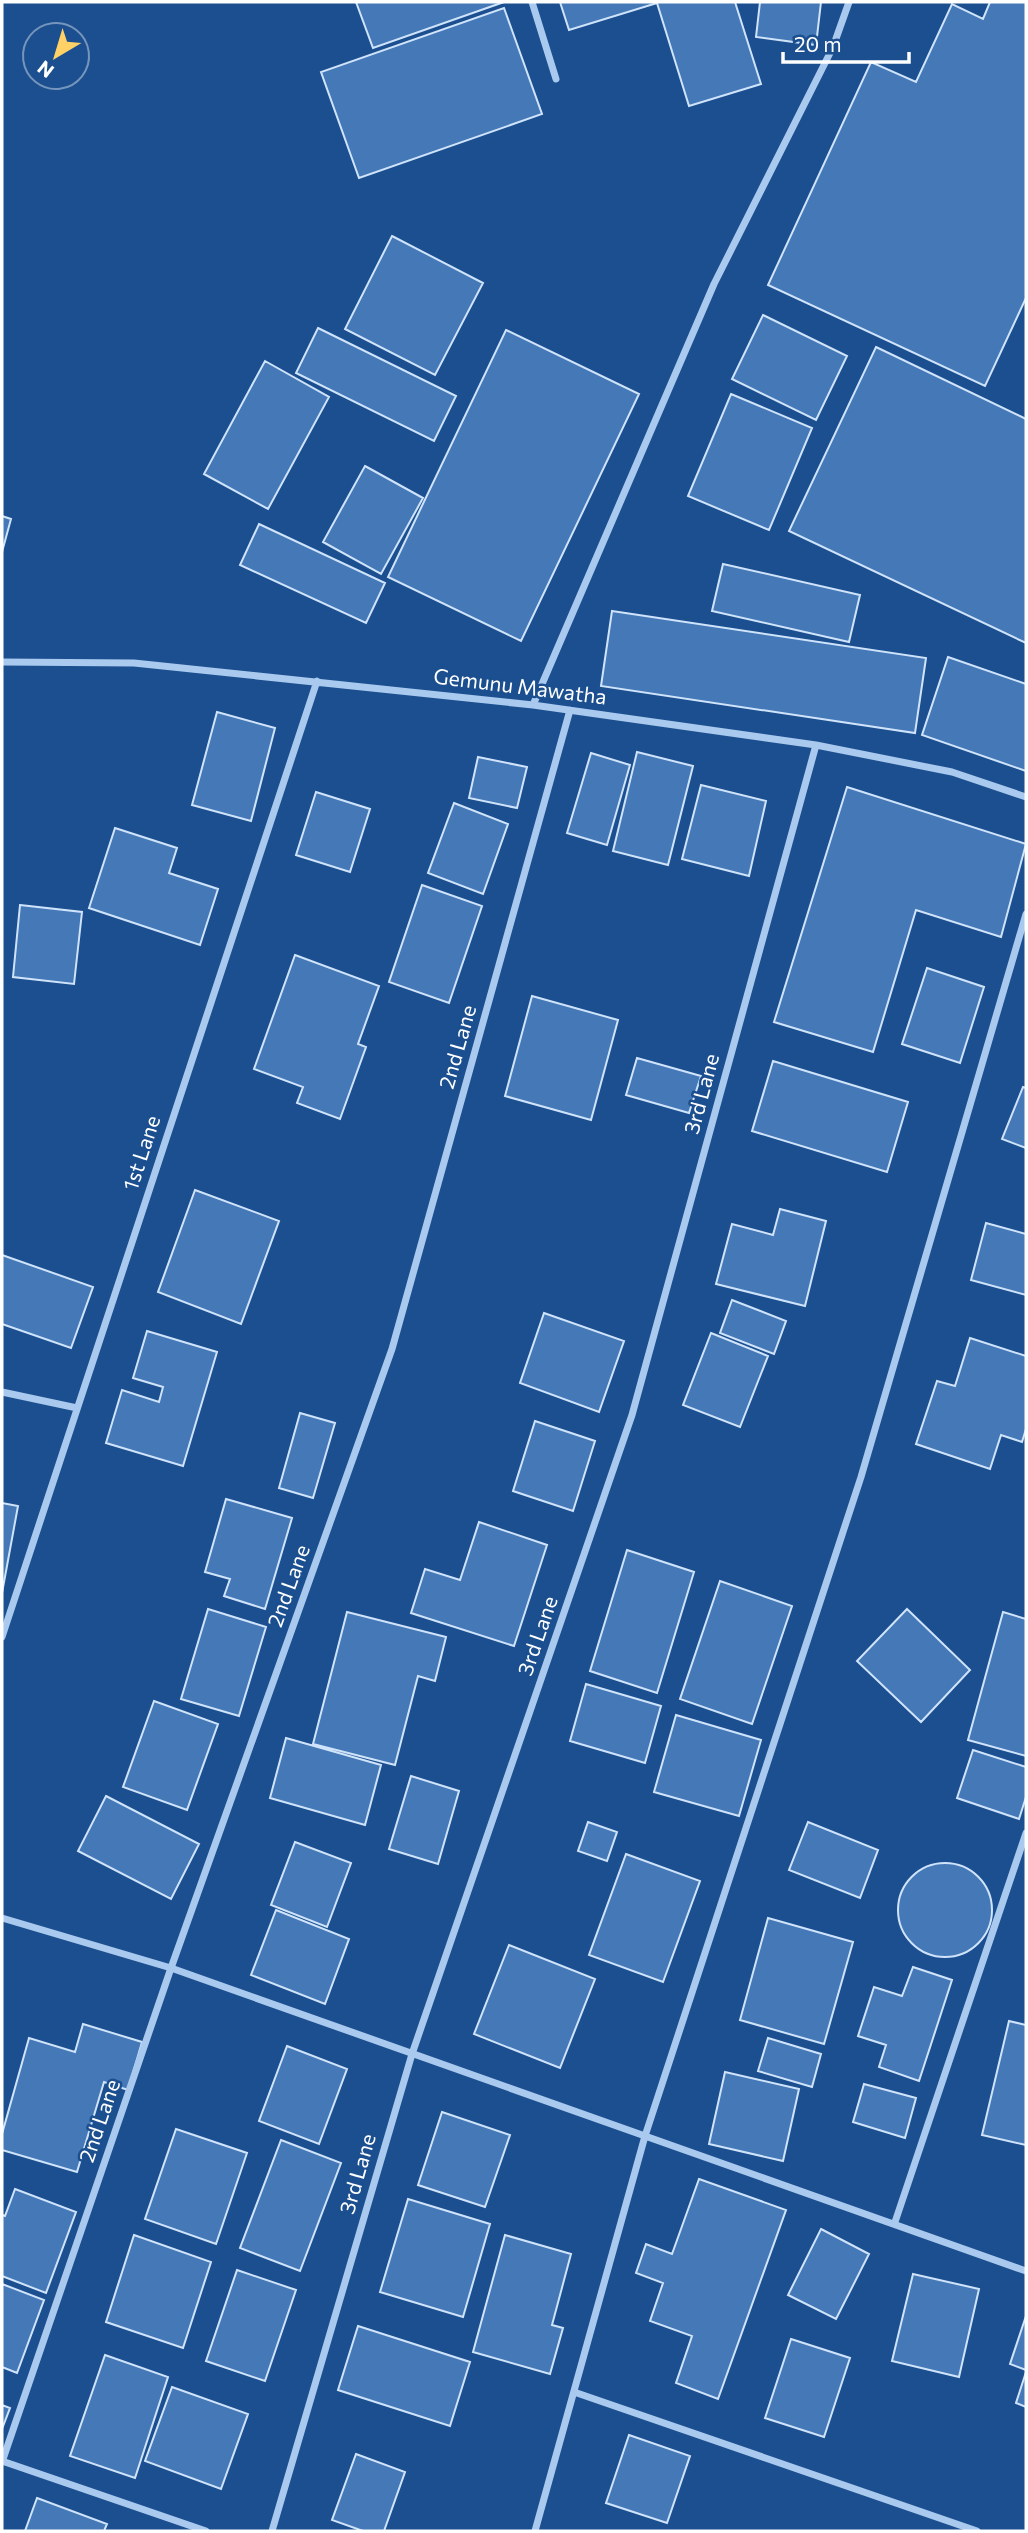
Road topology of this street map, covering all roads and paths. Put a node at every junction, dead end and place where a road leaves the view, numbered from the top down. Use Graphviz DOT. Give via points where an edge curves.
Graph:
graph roads {
  1 [pos="532,2"];
  2 [pos="849,2"];
  3 [pos="556,79"];
  4 [pos="2,662"];
  5 [pos="317,681"];
  6 [pos="533,705"];
  7 [pos="570,710"];
  8 [pos="816,745"];
  9 [pos="1026,797"];
  10 [pos="1026,914"];
  11 [pos="2,1392"];
  12 [pos="77,1408"];
  13 [pos="2,1637"];
  14 [pos="1026,1833"];
  15 [pos="2,1918"];
  16 [pos="171,1969"];
  17 [pos="412,2054"];
  18 [pos="645,2136"];
  19 [pos="895,2222"];
  20 [pos="1026,2271"];
  21 [pos="574,2392"];
  22 [pos="2,2461"];
  23 [pos="206,2531"];
  24 [pos="272,2531"];
  25 [pos="535,2531"];
  26 [pos="977,2531"];
  1 -- 3 [label="street"];
  2 -- 6 [label="street" via="833,47 714,284"];
  4 -- 5 [label="street, Gemunu Mawatha" via="134,663"];
  5 -- 6 [label="street, Gemunu Mawatha"];
  5 -- 12 [label="street, 1st Lane"];
  6 -- 7 [label="street, Gemunu Mawatha"];
  7 -- 8 [label="street, Gemunu Mawatha"];
  7 -- 16 [label="street, 2nd Lane" via="393,1349"];
  8 -- 9 [label="street, Gemunu Mawatha" via="952,772"];
  8 -- 17 [label="street, 3rd Lane" via="632,1415"];
  10 -- 18 [label="street" via="861,1477"];
  11 -- 12 [label="street"];
  12 -- 13 [label="street, 1st Lane"];
  14 -- 19 [label="street"];
  15 -- 16 [label="street"];
  16 -- 17 [label="street"];
  16 -- 22 [label="street, 2nd Lane"];
  17 -- 18 [label="street"];
  17 -- 24 [label="street, 3rd Lane"];
  18 -- 19 [label="street"];
  18 -- 21 [label="street"];
  19 -- 20 [label="street"];
  21 -- 25 [label="street"];
  21 -- 26 [label="street"];
  22 -- 23 [label="street"];
}
